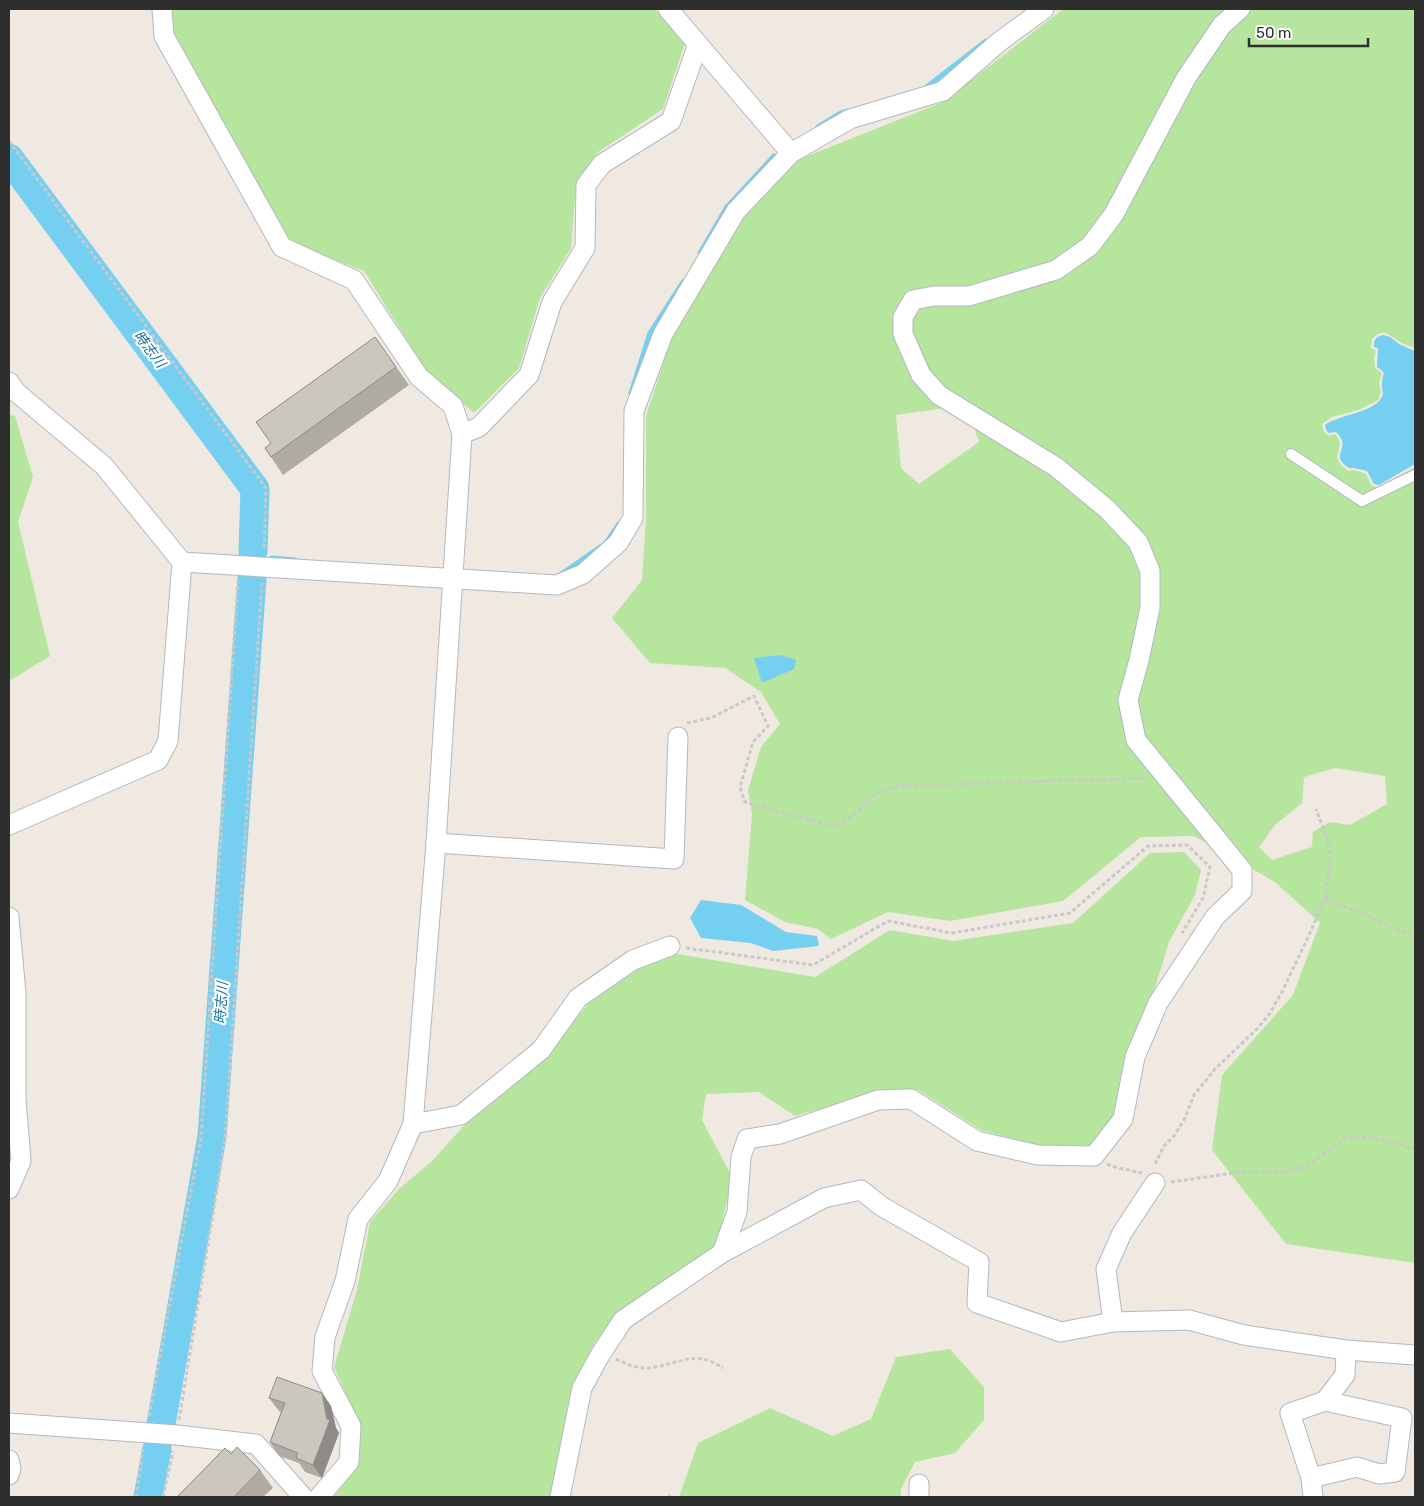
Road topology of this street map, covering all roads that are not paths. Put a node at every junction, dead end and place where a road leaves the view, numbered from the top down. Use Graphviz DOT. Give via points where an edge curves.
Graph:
graph roads {
  1 [pos="162,9"];
  2 [pos="668,9"];
  3 [pos="1044,9"];
  4 [pos="1240,9"];
  5 [pos="698,44"];
  6 [pos="791,152"];
  7 [pos="9,382"];
  8 [pos="462,434"];
  9 [pos="1291,454"];
  10 [pos="1415,475"];
  11 [pos="182,562"];
  12 [pos="453,579"];
  13 [pos="678,737"];
  14 [pos="9,825"];
  15 [pos="436,843"];
  16 [pos="9,917"];
  17 [pos="670,946"];
  18 [pos="12,992"];
  19 [pos="413,1124"];
  20 [pos="1155,1183"];
  21 [pos="9,1189"];
  22 [pos="722,1253"];
  23 [pos="1113,1322"];
  24 [pos="1346,1350"];
  25 [pos="1415,1355"];
  26 [pos="1325,1401"];
  27 [pos="9,1423"];
  28 [pos="9,1460"];
  29 [pos="9,1475"];
  30 [pos="1311,1478"];
  31 [pos="303,1497"];
  32 [pos="319,1497"];
  33 [pos="560,1497"];
  34 [pos="1313,1497"];
  1 -- 8 [label="street" via="164,36 282,247 354,280 419,377 453,406"];
  2 -- 5 [label="street"];
  3 -- 6 [label="street" via="943,91 850,119"];
  4 -- 22 [label="street" via="1222,25 1186,78 1114,214 1090,246 1056,270 969,296 913,300 903,317 903,334 921,375 939,395 1056,467 1107,509 1138,542 1150,570 1150,608 1128,700 1136,740 1242,870 1242,891 1215,917 1158,1003 1135,1058 1123,1119 1094,1156 1038,1155 977,1141 911,1099 878,1100 780,1134 747,1139 740,1157 737,1212"];
  5 -- 6 [label="street"];
  5 -- 8 [label="street" via="671,121 602,164 586,185 585,248 552,302 529,375 479,427"];
  6 -- 12 [label="street" via="736,211 663,334 634,411 633,518 618,543 583,574 557,586"];
  7 -- 11 [label="street" via="16,392 104,466"];
  8 -- 12 [label="street"];
  9 -- 10 [label="lane" via="1362,501"];
  11 -- 12 [label="street"];
  11 -- 14 [label="street" via="168,742 158,760"];
  12 -- 15 [label="street"];
  13 -- 15 [label="street" via="674,858"];
  15 -- 19 [label="street"];
  16 -- 18 [label="street"];
  17 -- 19 [label="street" via="633,960 578,998 541,1050 460,1115"];
  18 -- 21 [label="street" via="21,1161"];
  19 -- 32 [label="street" via="388,1181 358,1219 345,1281 325,1337 322,1371 351,1426 349,1462"];
  20 -- 23 [label="street" via="1122,1234 1106,1269"];
  22 -- 23 [label="street" via="824,1198 861,1190 881,1206 978,1262 977,1303 1061,1332"];
  22 -- 33 [label="street" via="623,1320 582,1388"];
  23 -- 24 [label="street" via="1189,1320 1244,1335"];
  24 -- 25 [label="street"];
  24 -- 26 [label="street" via="1345,1375"];
  26 -- 30 [label="street" via="1290,1413"];
  26 -- 30 [label="street" via="1402,1418 1395,1472 1379,1474 1357,1468"];
  27 -- 31 [label="street" via="256,1444"];
  28 -- 29 [label="street"];
  30 -- 34 [label="street"];
}
